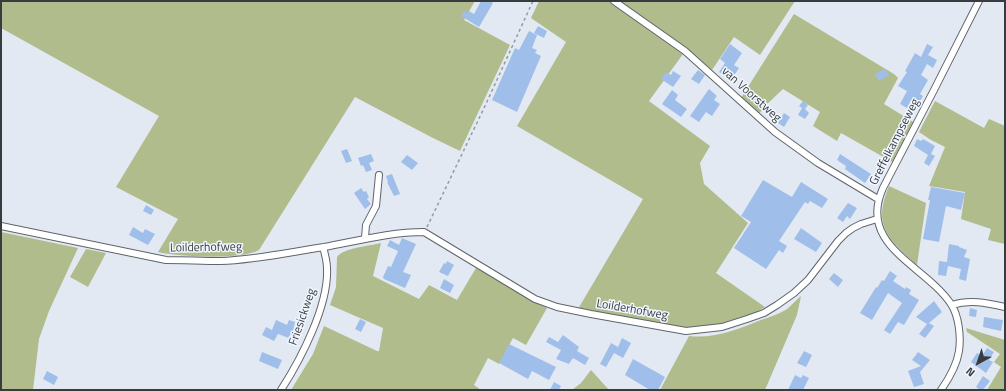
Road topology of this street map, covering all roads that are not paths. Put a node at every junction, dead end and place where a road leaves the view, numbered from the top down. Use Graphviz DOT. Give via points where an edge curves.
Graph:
graph roads {
  1 [pos="614,1"];
  2 [pos="979,1"];
  3 [pos="379,175"];
  4 [pos="878,199"];
  5 [pos="877,219"];
  6 [pos="1,226"];
  7 [pos="366,238"];
  8 [pos="324,247"];
  9 [pos="952,305"];
  10 [pos="1005,307"];
  11 [pos="281,390"];
  12 [pos="941,390"];
  1 -- 4 [label="street, van Voorstweg" via="685,51 786,140 818,163"];
  2 -- 4 [label="street, Greffelkampseweg"];
  3 -- 7 [label="street" via="376,206 366,225"];
  4 -- 5 [label="street, Greffelkampseweg"];
  5 -- 7 [label="street, Loilderhofweg" via="861,224 846,233 808,280 777,305 758,315 722,327 686,331 557,307 535,299 424,232"];
  5 -- 9 [label="street, Greffelkampseweg" via="883,236 892,247 944,294"];
  6 -- 8 [label="street, Loilderhofweg" via="166,260 222,261"];
  7 -- 8 [label="street, Loilderhofweg"];
  8 -- 11 [label="street, Friesickweg" via="327,269 323,299 303,353"];
  9 -- 10 [label="street" via="975,302"];
  9 -- 12 [label="street, Greffelkampseweg" via="959,330 959,352 949,378"];
}
